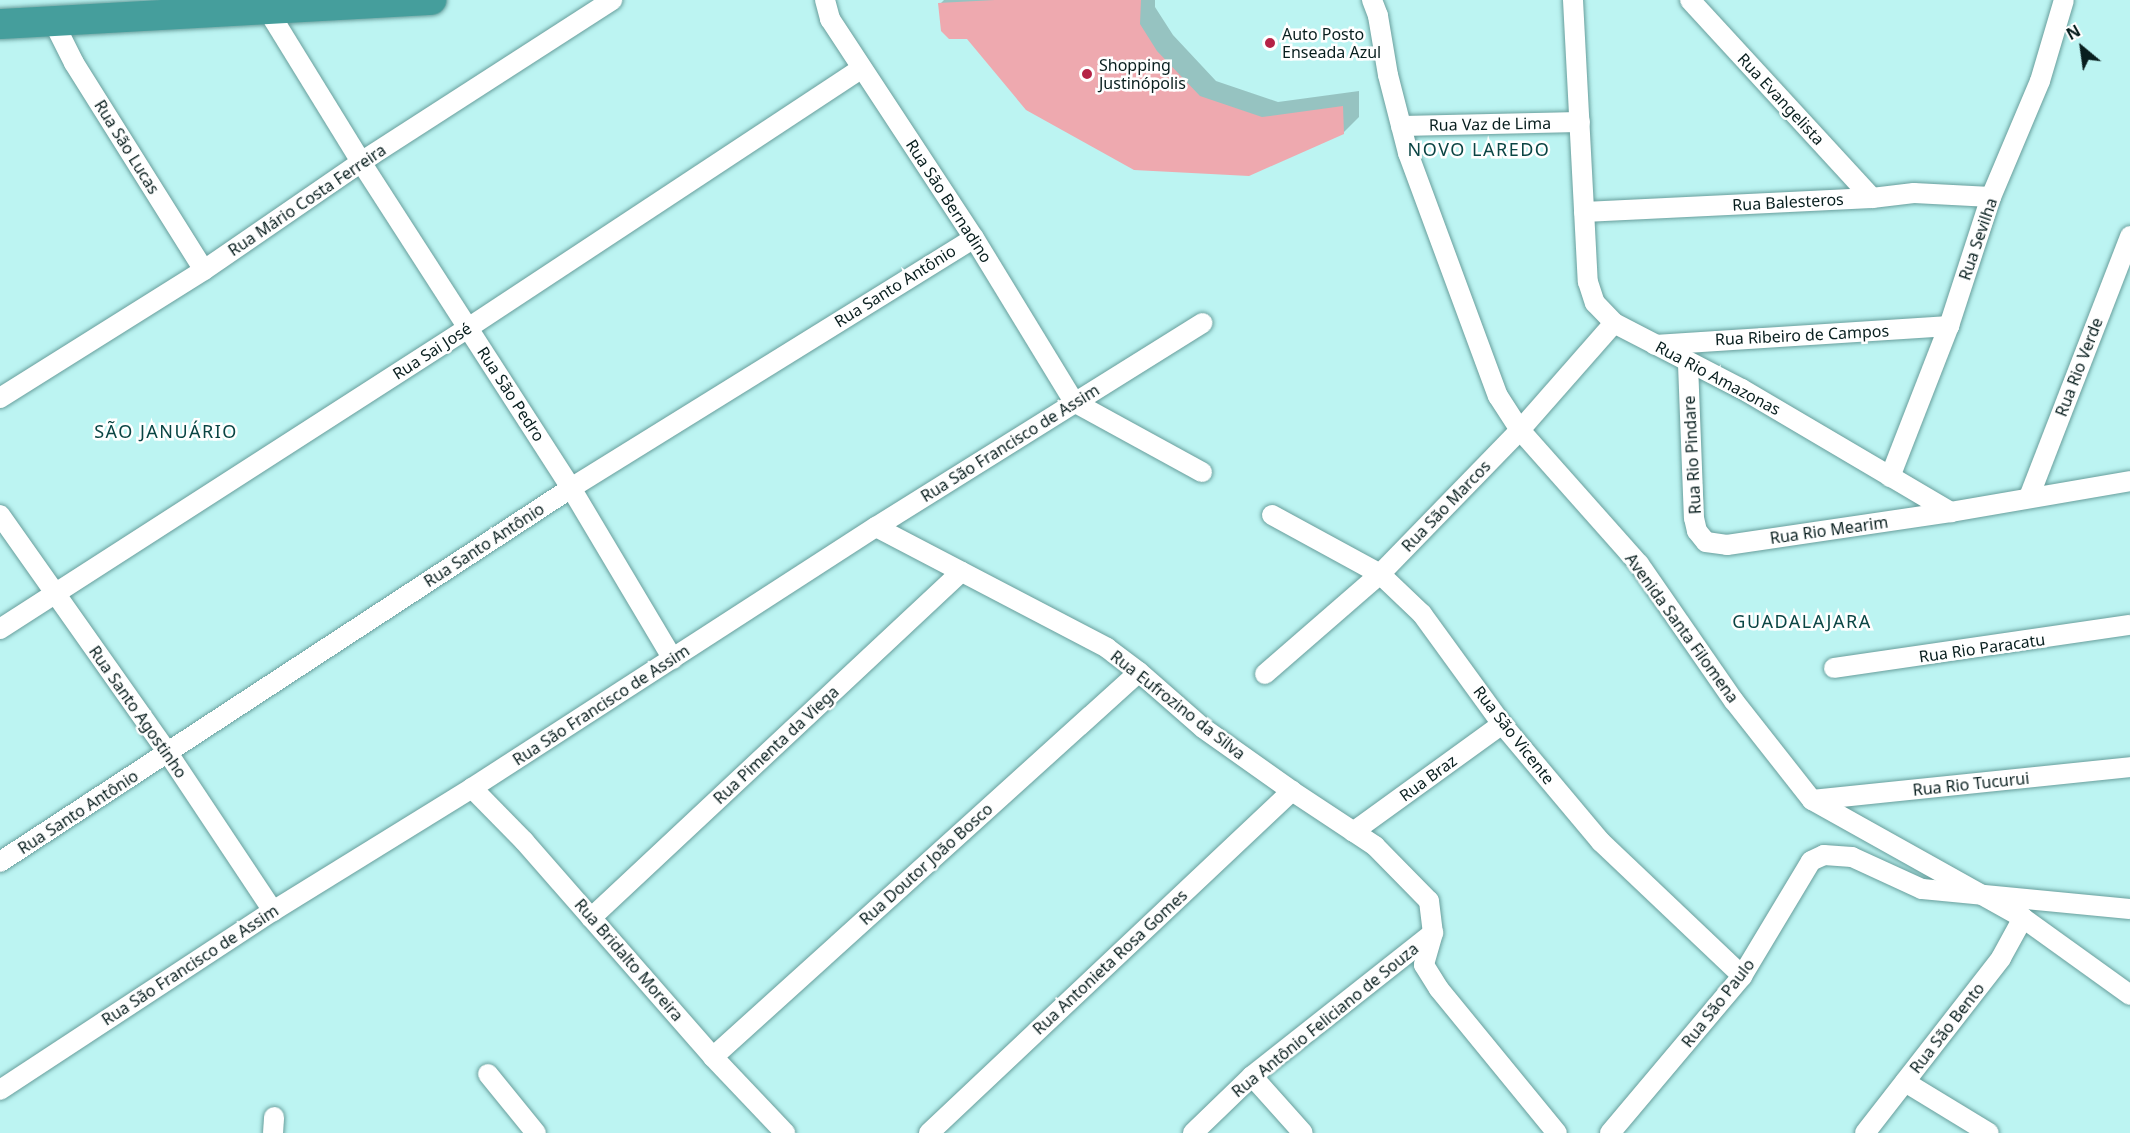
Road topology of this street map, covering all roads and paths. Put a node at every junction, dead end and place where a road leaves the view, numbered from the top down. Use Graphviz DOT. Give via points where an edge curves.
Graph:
graph roads {
  1 [pos="431,0"];
  2 [pos="612,0"];
  3 [pos="825,0"];
  4 [pos="1573,0"];
  5 [pos="1690,0"];
  6 [pos="2064,0"];
  7 [pos="0,4"];
  8 [pos="1378,5"];
  9 [pos="267,9"];
  10 [pos="59,10"];
  11 [pos="0,24"];
  12 [pos="861,69"];
  13 [pos="1580,122"];
  14 [pos="1401,126"];
  15 [pos="361,162"];
  16 [pos="1991,197"];
  17 [pos="1872,198"];
  18 [pos="1584,212"];
  19 [pos="2130,236"];
  20 [pos="974,238"];
  21 [pos="204,270"];
  22 [pos="1203,323"];
  23 [pos="1614,324"];
  24 [pos="1949,326"];
  25 [pos="468,328"];
  26 [pos="1655,345"];
  27 [pos="1688,364"];
  28 [pos="0,398"];
  29 [pos="1074,402"];
  30 [pos="1520,430"];
  31 [pos="1202,472"];
  32 [pos="1890,477"];
  33 [pos="2130,481"];
  34 [pos="571,488"];
  35 [pos="2029,497"];
  36 [pos="1952,512"];
  37 [pos="0,515"];
  38 [pos="1272,515"];
  39 [pos="876,527"];
  40 [pos="1706,542"];
  41 [pos="961,572"];
  42 [pos="1380,574"];
  43 [pos="55,595"];
  44 [pos="2130,625"];
  45 [pos="0,629"];
  46 [pos="673,659"];
  47 [pos="1834,668"];
  48 [pos="1140,672"];
  49 [pos="1265,674"];
  50 [pos="1502,724"];
  51 [pos="168,753"];
  52 [pos="2130,766"];
  53 [pos="472,788"];
  54 [pos="1292,791"];
  55 [pos="1812,800"];
  56 [pos="1353,832"];
  57 [pos="0,862"];
  58 [pos="1976,892"];
  59 [pos="2130,909"];
  60 [pos="273,911"];
  61 [pos="591,918"];
  62 [pos="2023,918"];
  63 [pos="1433,933"];
  64 [pos="1742,976"];
  65 [pos="2130,995"];
  66 [pos="713,1057"];
  67 [pos="488,1074"];
  68 [pos="1252,1076"];
  69 [pos="1905,1082"];
  70 [pos="0,1090"];
  71 [pos="536,1133"];
  72 [pos="785,1133"];
  73 [pos="929,1133"];
  74 [pos="1192,1133"];
  75 [pos="1303,1133"];
  76 [pos="1557,1133"];
  77 [pos="1610,1133"];
  78 [pos="1865,1133"];
  79 [pos="1989,1133"];
  1 -- 9 [label="highway"];
  2 -- 15 [label="street, Rua Mário Costa Ferreira"];
  3 -- 12 [label="street, Rua São Bernadino" via="830,19"];
  4 -- 13 [label="street, Rua Rio Amazonas"];
  5 -- 17 [label="street, Rua Evangelista"];
  6 -- 16 [label="street, Rua Sevilha" via="2040,81"];
  7 -- 10 [label="highway"];
  8 -- 14 [label="street, Avenida Santa Filomena" via="1388,75"];
  9 -- 10 [label="highway"];
  9 -- 15 [label="street, Rua São Pedro"];
  10 -- 11 [label="highway"];
  10 -- 21 [label="street, Rua São Lucas" via="74,63"];
  12 -- 20 [label="street, Rua São Bernadino"];
  12 -- 25 [label="street, Rua Sai José"];
  13 -- 14 [label="street, Rua Vaz de Lima"];
  13 -- 18 [label="street, Rua Rio Amazonas"];
  14 -- 30 [label="street, Avenida Santa Filomena" via="1498,396"];
  15 -- 21 [label="street, Rua Mário Costa Ferreira"];
  15 -- 25 [label="street, Rua São Pedro"];
  16 -- 17 [label="street, Rua Balesteros" via="1914,193"];
  16 -- 24 [label="street, Rua Sevilha"];
  17 -- 18 [label="street, Rua Balesteros"];
  18 -- 23 [label="street, Rua Rio Amazonas" via="1588,282 1594,303"];
  19 -- 35 [label="street, Rua Rio Verde"];
  20 -- 29 [label="street, Rua São Bernadino"];
  20 -- 34 [label="street, Rua Santo Antônio"];
  21 -- 28 [label="street, Rua Mário Costa Ferreira"];
  22 -- 29 [label="street, Rua São Francisco de Assim"];
  23 -- 26 [label="street, Rua Rio Amazonas"];
  23 -- 30 [label="street, Rua São Marcos"];
  24 -- 26 [label="street, Rua Ribeiro de Campos"];
  24 -- 32 [label="street, Rua Sevilha"];
  25 -- 34 [label="street, Rua São Pedro"];
  25 -- 43 [label="street, Rua Sai José"];
  26 -- 27 [label="street, Rua Rio Amazonas"];
  27 -- 32 [label="street, Rua Rio Amazonas" via="1742,389"];
  27 -- 40 [label="street, Rua Rio Pindare" via="1694,518 1697,531"];
  29 -- 31 [label="street"];
  29 -- 39 [label="street, Rua São Francisco de Assim"];
  30 -- 42 [label="street, Rua São Marcos"];
  30 -- 55 [label="street, Avenida Santa Filomena" via="1639,564 1734,701"];
  32 -- 36 [label="street, Rua Rio Amazonas"];
  33 -- 35 [label="street"];
  34 -- 46 [label="street, Rua São Pedro"];
  34 -- 51 [label="street, Rua Santo Antônio"];
  35 -- 36 [label="street"];
  36 -- 40 [label="street, Rua Rio Mearim" via="1726,545"];
  37 -- 43 [label="street, Rua Santo Agostinho"];
  38 -- 42 [label="street, Rua São Vicente"];
  39 -- 41 [label="street, Rua Eufrozino da Silva"];
  39 -- 46 [label="street, Rua São Francisco de Assim"];
  41 -- 48 [label="street, Rua Eufrozino da Silva" via="1107,648"];
  41 -- 61 [label="street, Rua Pimenta da Viega"];
  42 -- 49 [label="street, Rua São Marcos"];
  42 -- 50 [label="street, Rua São Vicente" via="1422,614"];
  43 -- 45 [label="street, Rua Sai José"];
  43 -- 51 [label="street, Rua Santo Agostinho"];
  44 -- 47 [label="street, Rua Rio Paracatu"];
  46 -- 53 [label="street, Rua São Francisco de Assim"];
  48 -- 54 [label="street, Rua Eufrozino da Silva" via="1203,728"];
  48 -- 66 [label="street, Rua Doutor João Bosco"];
  50 -- 56 [label="street, Rua Braz"];
  50 -- 64 [label="street, Rua São Vicente" via="1601,842"];
  51 -- 57 [label="street, Rua Santo Antônio"];
  51 -- 60 [label="street, Rua Santo Agostinho"];
  52 -- 55 [label="street, Rua Rio Tucurui"];
  53 -- 60 [label="street, Rua São Francisco de Assim"];
  53 -- 61 [label="street, Rua Bridalto Moreira"];
  54 -- 56 [label="street, Rua Eufrozino da Silva"];
  54 -- 73 [label="street, Rua Antonieta Rosa Gomes"];
  55 -- 58 [label="street, Avenida Santa Filomena"];
  56 -- 63 [label="street, Rua Eufrozino da Silva" via="1375,846 1429,901"];
  58 -- 59 [label="street"];
  58 -- 62 [label="street, Avenida Santa Filomena"];
  58 -- 64 [label="street, Rua São Paulo" via="1922,889 1852,857 1824,855 1811,861"];
  60 -- 70 [label="street, Rua São Francisco de Assim"];
  61 -- 66 [label="street, Rua Bridalto Moreira"];
  62 -- 65 [label="street, Avenida Santa Filomena"];
  62 -- 69 [label="street, Rua São Bento" via="2001,958"];
  63 -- 68 [label="street, Rua Antônio Feliciano de Souza"];
  63 -- 76 [label="street" via="1424,965 1438,989"];
  64 -- 77 [label="street, Rua São Paulo"];
  66 -- 72 [label="street, Rua Bridalto Moreira"];
  67 -- 71 [label="street"];
  68 -- 74 [label="street, Rua Antônio Feliciano de Souza"];
  68 -- 75 [label="street"];
  69 -- 78 [label="street, Rua São Bento"];
  69 -- 79 [label="street"];
}
